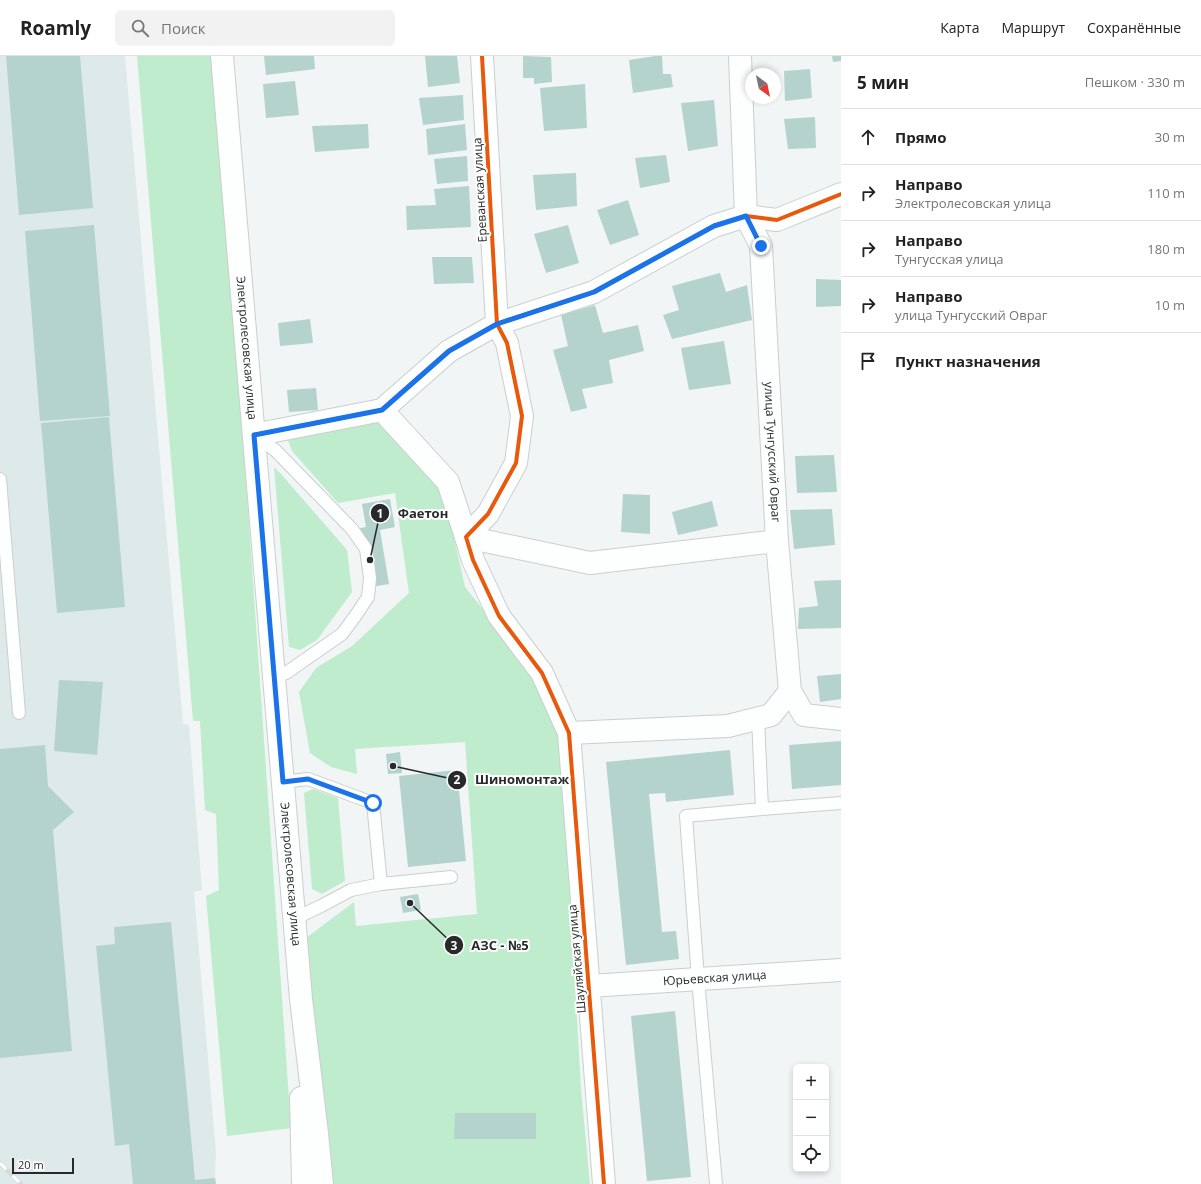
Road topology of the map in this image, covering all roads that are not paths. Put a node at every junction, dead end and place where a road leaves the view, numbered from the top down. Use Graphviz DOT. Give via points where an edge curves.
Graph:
graph roads {
  1 [pos="222,56"];
  2 [pos="482,56"];
  3 [pos="740,56"];
  4 [pos="841,194"];
  5 [pos="746,216"];
  6 [pos="497,324"];
  7 [pos="382,410"];
  8 [pos="254,435"];
  9 [pos="0,479"];
  10 [pos="466,537"];
  11 [pos="777,541"];
  12 [pos="274,677"];
  13 [pos="790,691"];
  14 [pos="19,713"];
  15 [pos="758,718"];
  16 [pos="841,719"];
  17 [pos="569,733"];
  18 [pos="283,782"];
  19 [pos="841,803"];
  20 [pos="762,809"];
  21 [pos="451,877"];
  22 [pos="381,884"];
  23 [pos="294,919"];
  24 [pos="841,970"];
  25 [pos="698,979"];
  26 [pos="589,986"];
  27 [pos="301,999"];
  28 [pos="303,1184"];
  29 [pos="322,1184"];
  30 [pos="604,1184"];
  31 [pos="716,1184"];
  1 -- 8 [label="street, Электролесовская улица"];
  2 -- 6 [label="street, Ереванская улица"];
  3 -- 5 [label="street"];
  4 -- 5 [label="street" via="777,220"];
  5 -- 6 [label="street" via="714,226 594,292"];
  5 -- 11 [label="street, улица Тунгусский Овраг" via="761,246"];
  6 -- 7 [label="street" via="449,351"];
  6 -- 10 [label="street" via="507,343 522,416 516,463 488,514"];
  7 -- 8 [label="street"];
  7 -- 10 [label="street, Шауляйская улица" via="448,482"];
  8 -- 12 [label="street, Электролесовская улица"];
  8 -- 12 [label="lane" via="275,450 352,529 366,549 370,578 368,597 342,634 286,673"];
  9 -- 14 [label="lane"];
  10 -- 11 [label="street" via="590,563"];
  10 -- 17 [label="street, Шауляйская улица" via="473,560 499,616 542,673"];
  11 -- 13 [label="street, улица Тунгусский Овраг"];
  12 -- 18 [label="street, Электролесовская улица"];
  13 -- 15 [label="street" via="771,715"];
  13 -- 16 [label="street" via="804,715"];
  15 -- 17 [label="street" via="728,726"];
  15 -- 20 [label="lane"];
  17 -- 26 [label="street, Шауляйская улица"];
  18 -- 22 [label="lane" via="308,779 373,803"];
  18 -- 23 [label="street, Электролесовская улица"];
  19 -- 20 [label="lane"];
  20 -- 25 [label="lane" via="686,816"];
  21 -- 22 [label="lane"];
  22 -- 23 [label="lane" via="350,890"];
  23 -- 27 [label="street, Электролесовская улица"];
  24 -- 25 [label="street, Юрьевская улица"];
  25 -- 26 [label="street, Юрьевская улица"];
  25 -- 31 [label="lane"];
  26 -- 30 [label="street, Шауляйская улица"];
  27 -- 28 [label="street, Электролесовская улица"];
  27 -- 29 [label="street, Электролесовская улица"];
}
